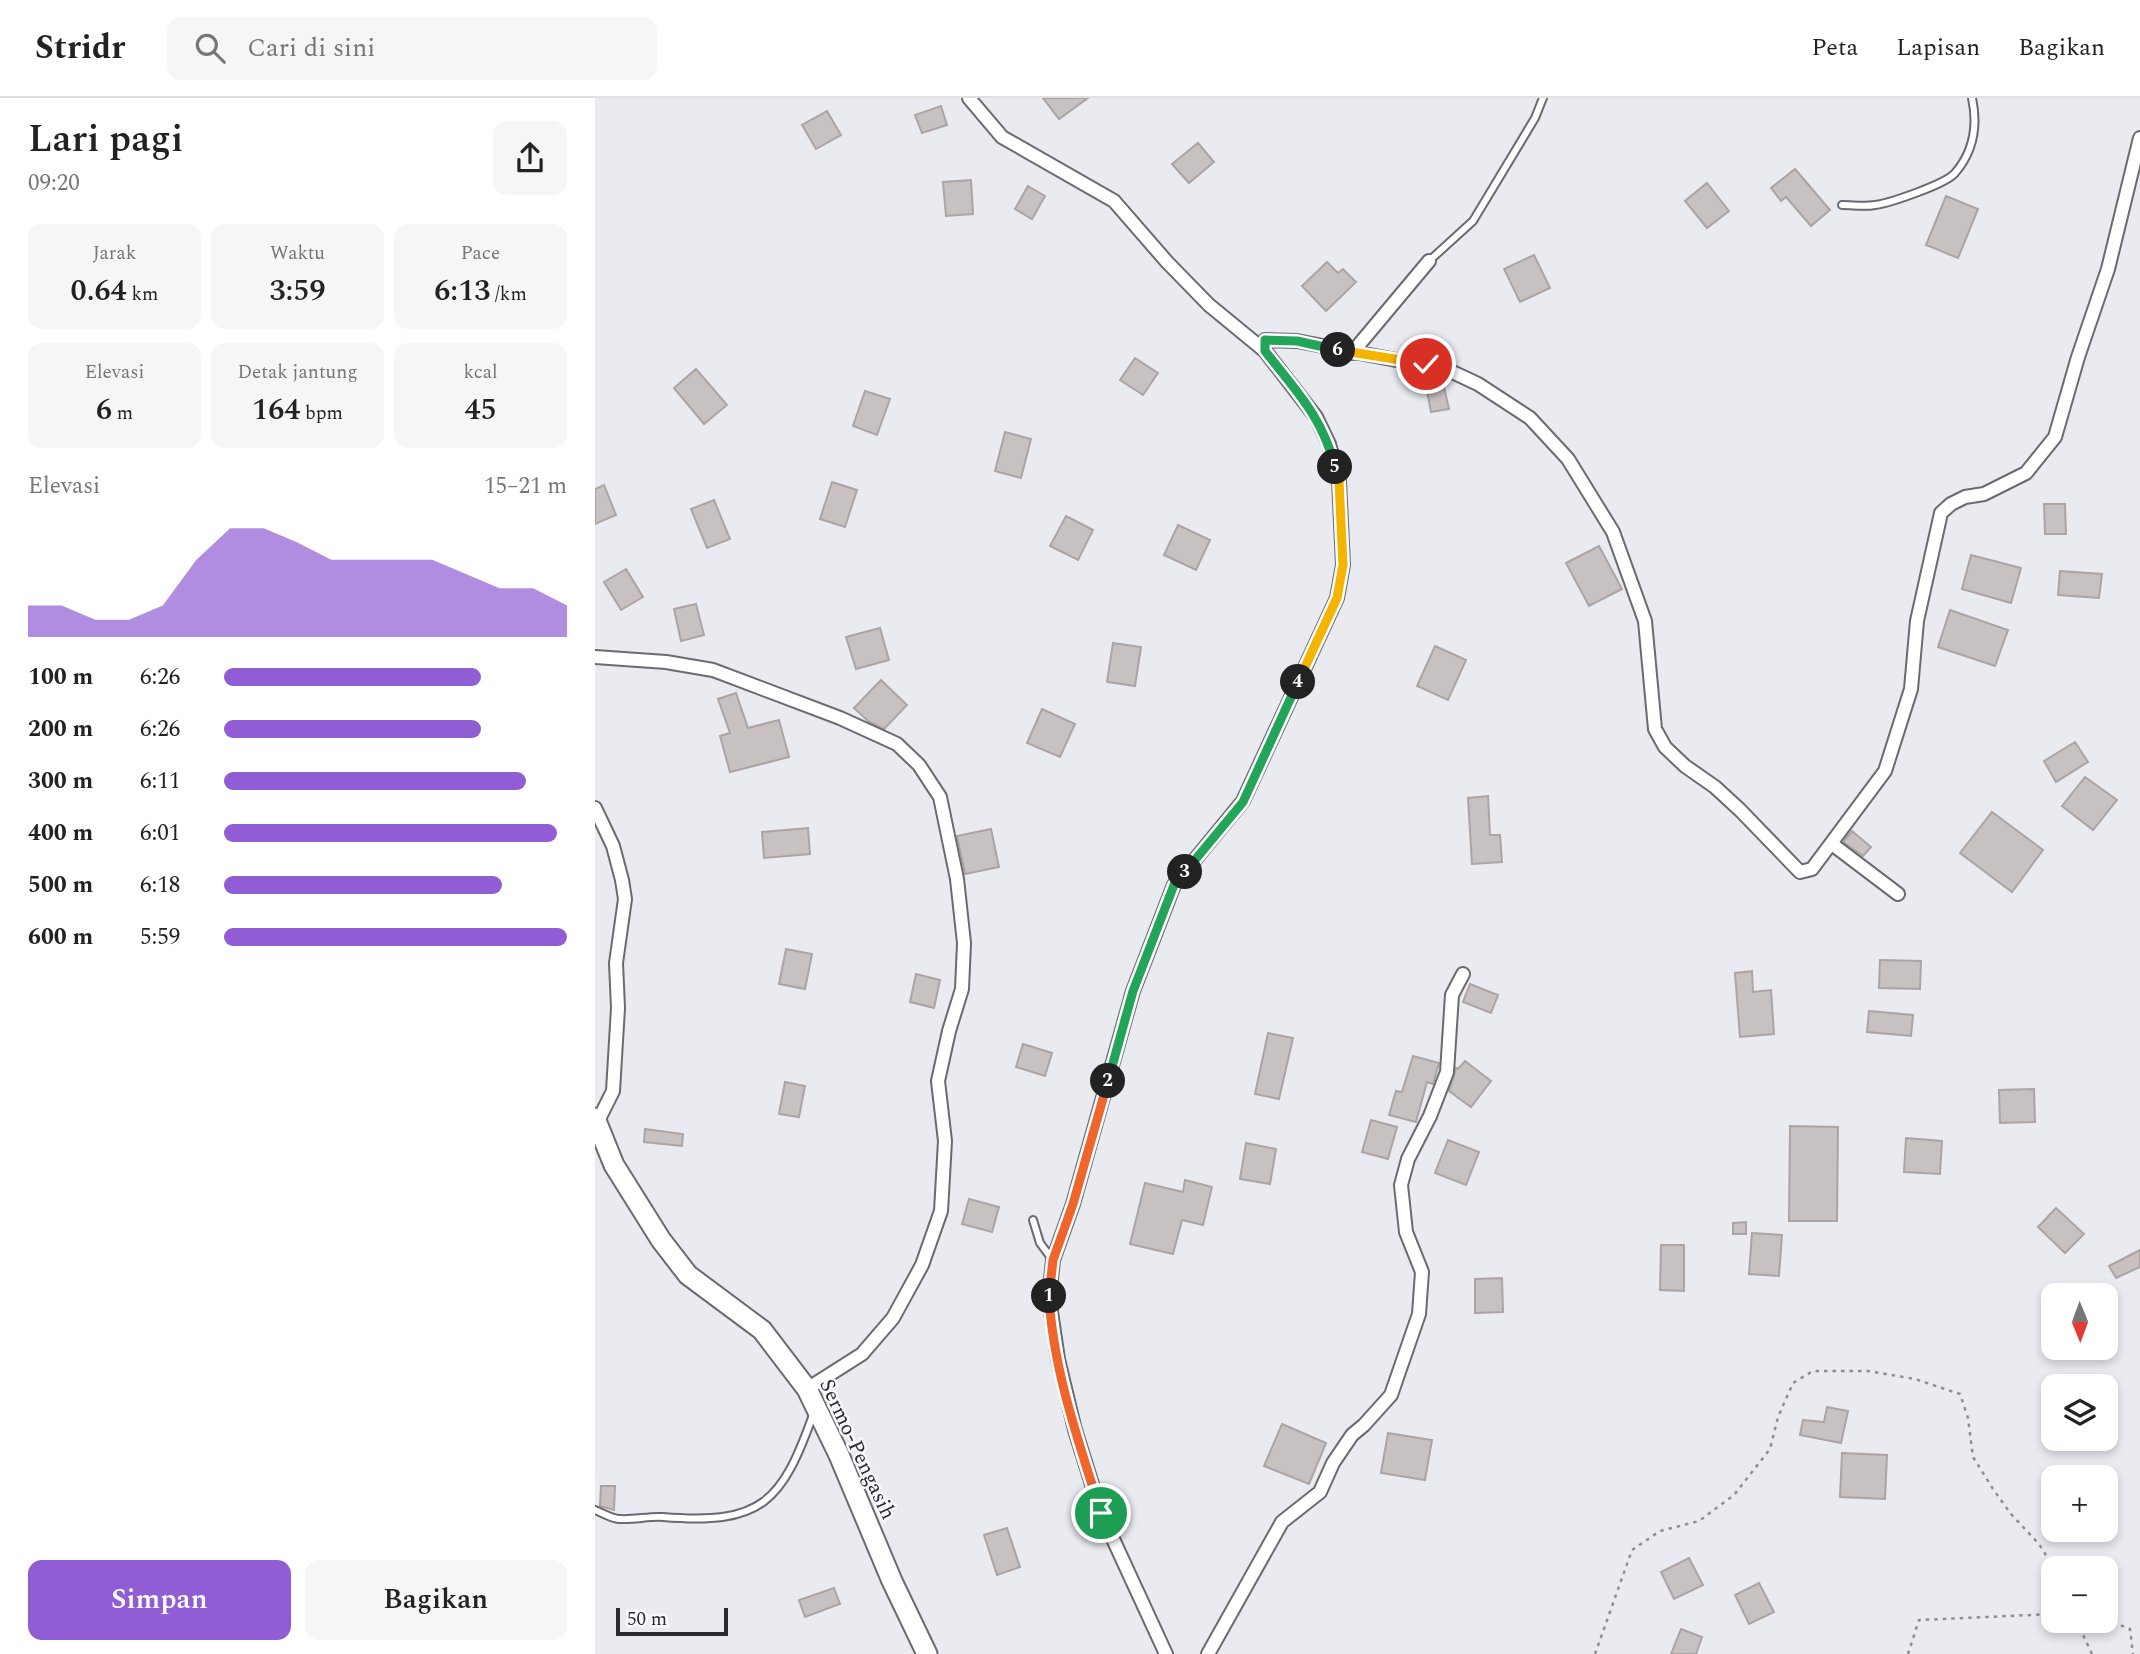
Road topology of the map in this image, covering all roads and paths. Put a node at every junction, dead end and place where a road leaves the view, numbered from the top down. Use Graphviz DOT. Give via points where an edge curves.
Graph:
graph roads {
  1 [pos="969,98"];
  2 [pos="1543,98"];
  3 [pos="1972,98"];
  4 [pos="2140,138"];
  5 [pos="1842,205"];
  6 [pos="1429,261"];
  7 [pos="1265,351"];
  8 [pos="1352,353"];
  9 [pos="595,657"];
  10 [pos="595,808"];
  11 [pos="1832,844"];
  12 [pos="1898,894"];
  13 [pos="1463,974"];
  14 [pos="596,1121"];
  15 [pos="1033,1220"];
  16 [pos="1053,1260"];
  17 [pos="812,1398"];
  18 [pos="595,1510"];
  19 [pos="2046,1556"];
  20 [pos="2041,1614"];
  21 [pos="2118,1624"];
  22 [pos="2082,1633"];
  23 [pos="927,1654"];
  24 [pos="1166,1654"];
  25 [pos="1208,1654"];
  26 [pos="1595,1654"];
  27 [pos="1908,1654"];
  28 [pos="2092,1654"];
  29 [pos="2133,1654"];
  1 -- 7 [label="street" via="1002,137 1114,201 1209,305"];
  2 -- 6 [label="lane" via="1473,221"];
  3 -- 5 [label="lane" via="1976,114 1972,148 1953,176 1874,206"];
  4 -- 11 [label="street" via="2108,269 2055,437 2026,473 1984,494 1958,500 1941,513 1917,621 1911,689 1899,731 1885,771"];
  6 -- 8 [label="street"];
  7 -- 8 [label="street" via="1265,340 1275,340"];
  7 -- 16 [label="street" via="1316,417 1329,444 1339,481 1343,565 1337,598 1243,802 1174,885 1133,991"];
  8 -- 11 [label="street" via="1448,370 1530,418 1568,459 1613,532 1645,621 1655,729 1665,747 1716,786 1800,872 1812,869"];
  9 -- 17 [label="street" via="713,670 840,718 897,744 919,765 940,797 964,943 962,989 938,1081 945,1141 941,1211 922,1265 893,1318 862,1354"];
  10 -- 14 [label="street" via="613,846 625,899 616,963 613,1091"];
  11 -- 12 [label="street"];
  13 -- 25 [label="street" via="1452,995 1447,1072 1401,1185 1406,1232 1422,1282 1419,1314 1391,1395 1352,1435 1320,1492 1282,1522"];
  14 -- 17 [label="main road, Sermo-Pengasih" via="614,1165 688,1275 762,1330"];
  15 -- 16 [label="lane" via="1039,1243"];
  16 -- 24 [label="street" via="1049,1298 1075,1430 1101,1513"];
  17 -- 18 [label="lane" via="806,1436 785,1480 751,1510 703,1520 618,1519"];
  17 -- 23 [label="main road, Sermo-Pengasih"];
  19 -- 26 [label="path" via="1973,1457 1960,1394 1915,1378 1868,1371 1813,1371 1793,1383 1770,1449 1734,1495 1699,1521 1660,1531 1632,1550"];
  20 -- 27 [label="path" via="1919,1619"];
  21 -- 29 [label="path" via="2130,1629"];
  22 -- 28 [label="path"];
}
